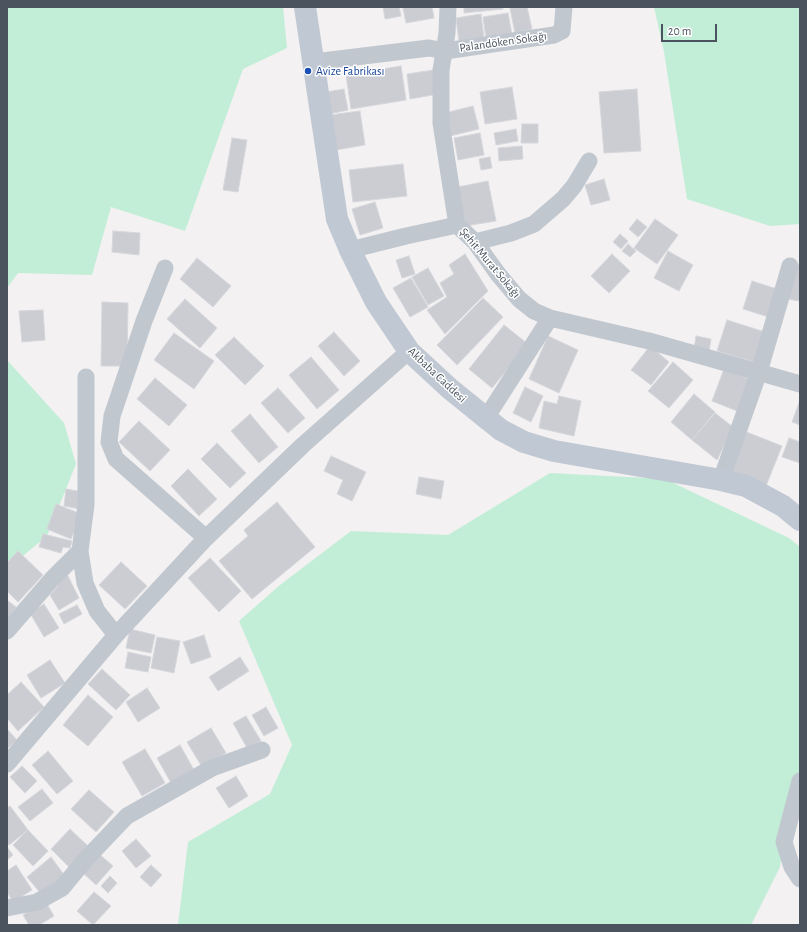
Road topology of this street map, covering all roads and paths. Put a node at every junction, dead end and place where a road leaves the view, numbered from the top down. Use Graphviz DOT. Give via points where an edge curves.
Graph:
graph roads {
  1 [pos="305,7"];
  2 [pos="448,7"];
  3 [pos="564,7"];
  4 [pos="445,51"];
  5 [pos="314,62"];
  6 [pos="589,161"];
  7 [pos="457,225"];
  8 [pos="475,242"];
  9 [pos="350,250"];
  10 [pos="790,266"];
  11 [pos="165,268"];
  12 [pos="550,318"];
  13 [pos="409,350"];
  14 [pos="759,372"];
  15 [pos="86,378"];
  16 [pos="800,384"];
  17 [pos="486,418"];
  18 [pos="721,480"];
  19 [pos="800,520"];
  20 [pos="206,538"];
  21 [pos="80,552"];
  22 [pos="7,631"];
  23 [pos="116,635"];
  24 [pos="262,750"];
  25 [pos="7,764"];
  26 [pos="800,781"];
  27 [pos="800,879"];
  28 [pos="7,908"];
  1 -- 5 [label="main road, Akbaba Caddesi"];
  2 -- 4 [label="street, Şehit Murat Sokağı"];
  3 -- 4 [label="street, Palandöken Sokağı" via="560,33"];
  4 -- 5 [label="street, Palandöken Sokağı" via="429,48"];
  4 -- 7 [label="street, Şehit Murat Sokağı" via="441,70 441,123"];
  5 -- 9 [label="main road, Akbaba Caddesi" via="337,219"];
  6 -- 8 [label="street" via="564,198 534,224"];
  7 -- 8 [label="street, Şehit Murat Sokağı"];
  7 -- 9 [label="street"];
  8 -- 12 [label="street, Şehit Murat Sokağı" via="519,299 534,311"];
  9 -- 13 [label="main road, Akbaba Caddesi" via="376,302"];
  10 -- 14 [label="street"];
  11 -- 20 [label="street" via="112,416 109,442 116,459"];
  12 -- 14 [label="street, Şehit Murat Sokağı" via="649,341"];
  12 -- 17 [label="street"];
  13 -- 17 [label="main road, Akbaba Caddesi" via="449,388"];
  13 -- 20 [label="street" via="303,445"];
  14 -- 16 [label="street, Şehit Murat Sokağı"];
  14 -- 18 [label="street"];
  15 -- 21 [label="street" via="86,505"];
  17 -- 18 [label="main road, Akbaba Caddesi" via="501,430 524,442 554,451"];
  18 -- 19 [label="main road, Akbaba Caddesi" via="746,486 783,506"];
  20 -- 23 [label="street"];
  21 -- 22 [label="street" via="52,579"];
  21 -- 23 [label="street" via="85,583 97,611"];
  23 -- 25 [label="street"];
  24 -- 28 [label="street" via="212,768 128,816 62,888 37,902"];
  26 -- 27 [label="street" via="784,842 792,867"];
}
